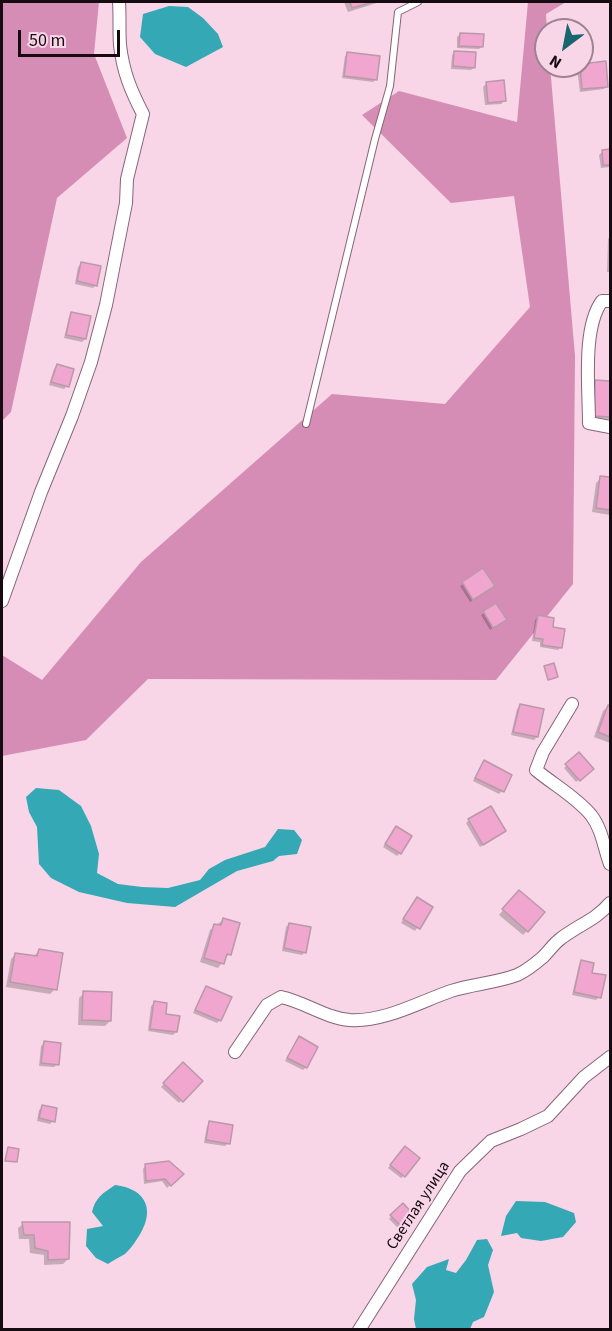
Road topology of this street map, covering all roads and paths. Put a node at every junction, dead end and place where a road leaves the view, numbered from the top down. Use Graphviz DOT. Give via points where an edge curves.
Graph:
graph roads {
  1 [pos="119,2"];
  2 [pos="418,2"];
  3 [pos="610,301"];
  4 [pos="306,424"];
  5 [pos="610,427"];
  6 [pos="2,600"];
  7 [pos="572,704"];
  8 [pos="610,864"];
  9 [pos="610,903"];
  10 [pos="236,1052"];
  11 [pos="610,1057"];
  12 [pos="359,1329"];
  1 -- 6 [label="street" via="123,67 144,114 127,179 106,305 91,362"];
  2 -- 4 [label="lane" via="398,12 390,86"];
  3 -- 5 [label="street" via="602,301 595,310 589,343 589,423"];
  7 -- 8 [label="street" via="536,770 592,816"];
  9 -- 10 [label="street" via="518,974 452,991 372,1019 336,1018 281,997 267,1005"];
  11 -- 12 [label="street, Светлая улица" via="584,1077 548,1116 491,1141 460,1171"];
}
